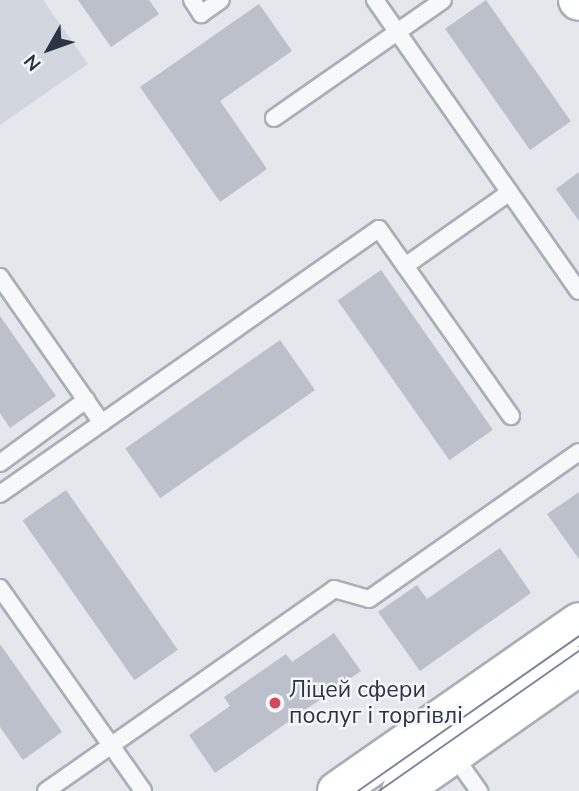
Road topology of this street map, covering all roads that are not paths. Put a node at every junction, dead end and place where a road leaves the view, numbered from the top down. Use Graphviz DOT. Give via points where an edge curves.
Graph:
graph roads {
  1 [pos="191,0"];
  2 [pos="221,0"];
  3 [pos="375,0"];
  4 [pos="443,0"];
  5 [pos="398,32"];
  6 [pos="274,118"];
  7 [pos="510,192"];
  8 [pos="405,266"];
  9 [pos="0,277"];
  10 [pos="579,290"];
  11 [pos="86,400"];
  12 [pos="510,416"];
  13 [pos="102,423"];
  14 [pos="579,452"];
  15 [pos="1,458"];
  16 [pos="0,494"];
  17 [pos="0,588"];
  18 [pos="579,622"];
  19 [pos="579,666"];
  20 [pos="442,740"];
  21 [pos="111,746"];
  22 [pos="46,791"];
  23 [pos="143,791"];
  24 [pos="337,791"];
  25 [pos="401,791"];
  26 [pos="479,791"];
  1 -- 2 [label="lane" via="201,14"];
  3 -- 5 [label="lane"];
  4 -- 5 [label="lane"];
  5 -- 6 [label="lane"];
  5 -- 7 [label="lane"];
  7 -- 8 [label="lane"];
  7 -- 10 [label="lane"];
  8 -- 12 [label="lane"];
  8 -- 13 [label="lane" via="379,229"];
  9 -- 11 [label="lane"];
  11 -- 13 [label="lane"];
  11 -- 15 [label="lane"];
  13 -- 16 [label="lane"];
  14 -- 21 [label="lane" via="369,599 334,589"];
  17 -- 21 [label="lane"];
  18 -- 20 [label="main road"];
  19 -- 20 [label="main road"];
  20 -- 24 [label="main road"];
  20 -- 25 [label="main road"];
  20 -- 26 [label="lane"];
  21 -- 22 [label="lane"];
  21 -- 23 [label="lane"];
}
